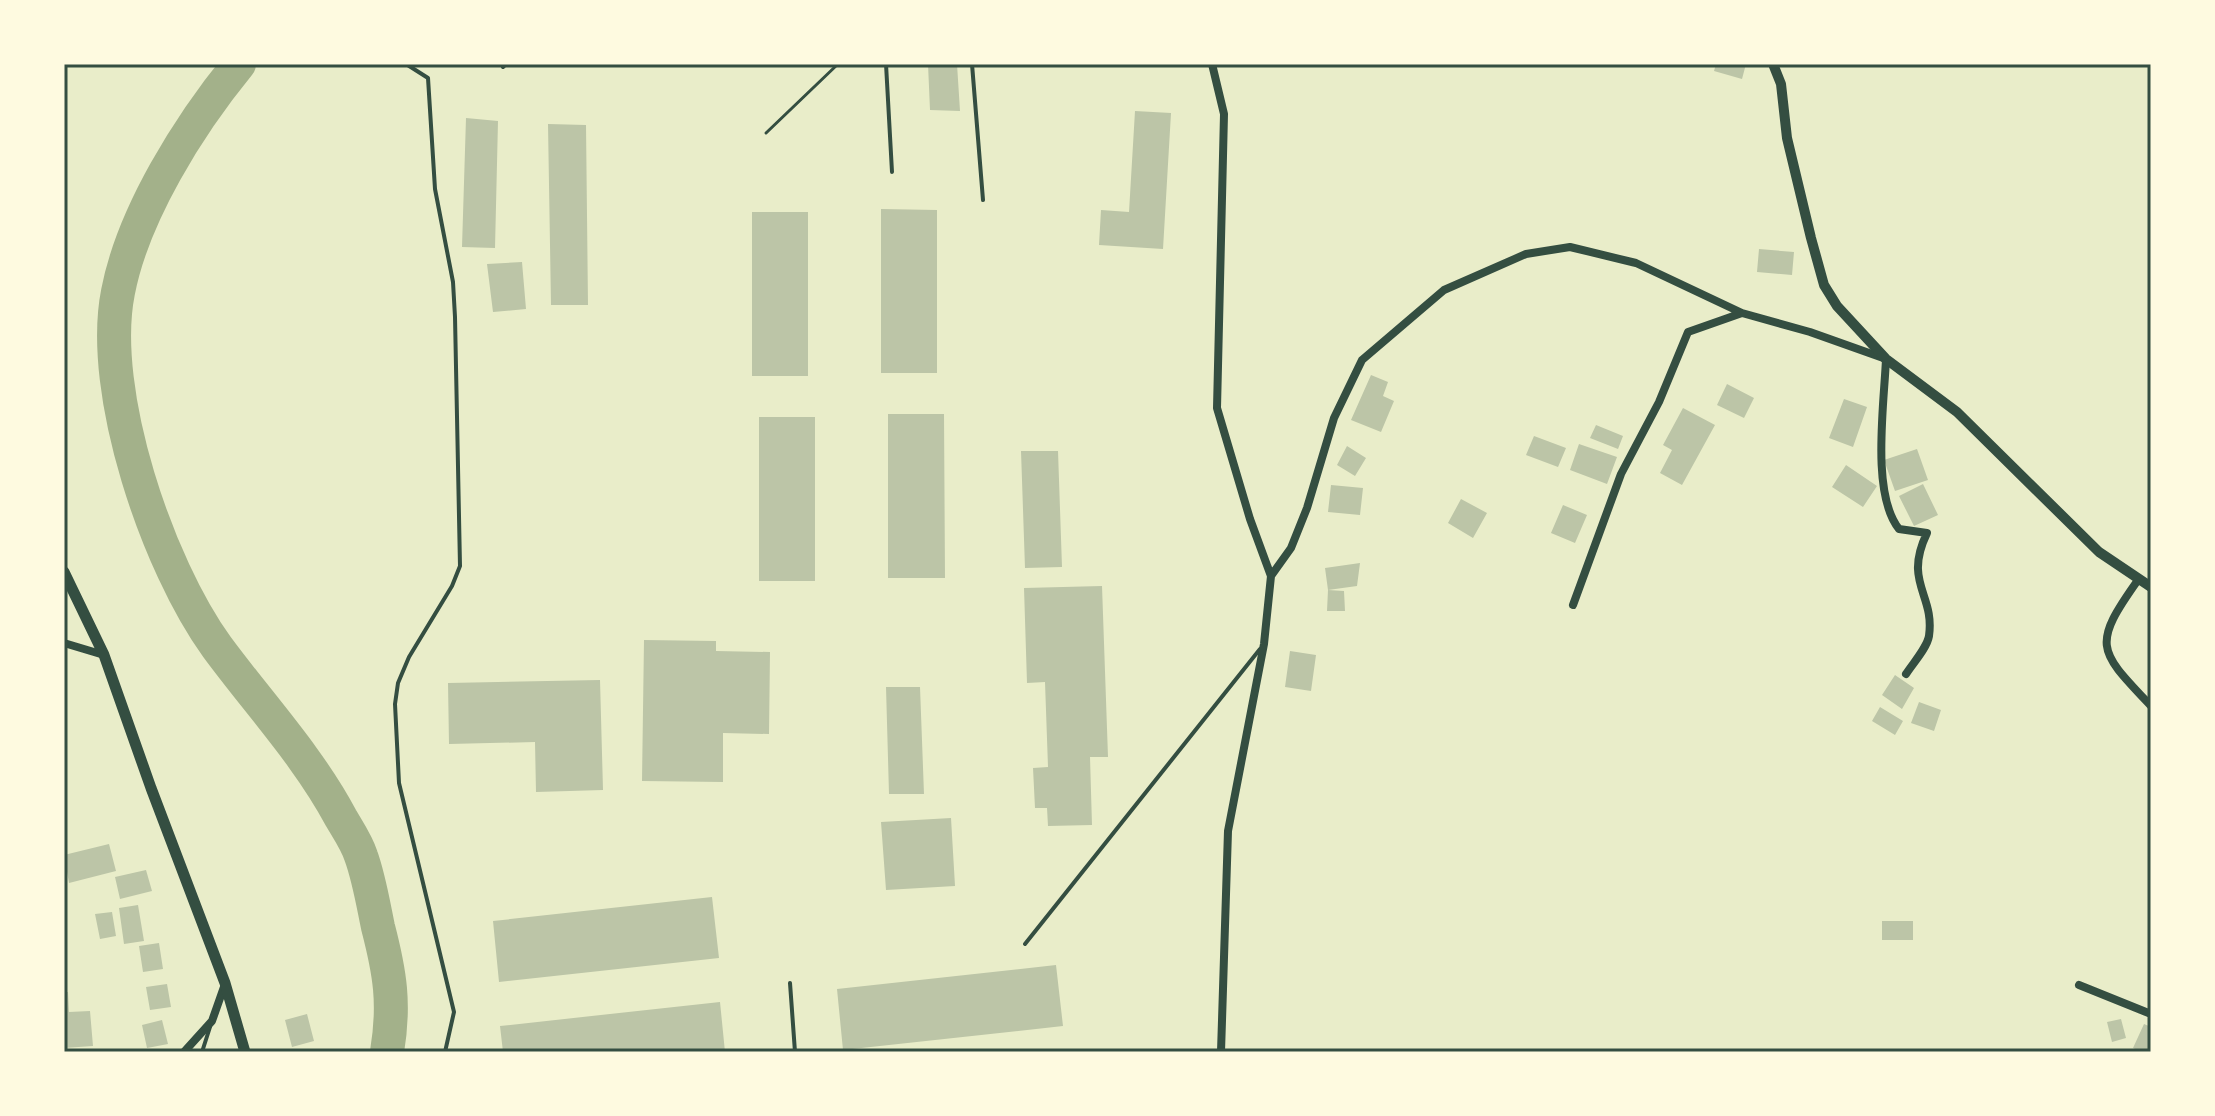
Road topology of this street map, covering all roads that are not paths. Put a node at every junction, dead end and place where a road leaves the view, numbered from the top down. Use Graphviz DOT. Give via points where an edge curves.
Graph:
graph roads {
  1 [pos="406,64"];
  2 [pos="886,64"];
  3 [pos="972,64"];
  4 [pos="1212,64"];
  5 [pos="1773,64"];
  6 [pos="892,172"];
  7 [pos="983,200"];
  8 [pos="1742,313"];
  9 [pos="1886,359"];
  10 [pos="64,572"];
  11 [pos="1271,576"];
  12 [pos="2138,580"];
  13 [pos="2151,587"];
  14 [pos="1573,605"];
  15 [pos="64,643"];
  16 [pos="1264,644"];
  17 [pos="104,655"];
  18 [pos="1906,674"];
  19 [pos="2151,706"];
  20 [pos="1025,944"];
  21 [pos="225,983"];
  22 [pos="790,983"];
  23 [pos="2079,985"];
  24 [pos="2151,1014"];
  25 [pos="212,1021"];
  26 [pos="184,1052"];
  27 [pos="202,1052"];
  28 [pos="245,1052"];
  29 [pos="445,1052"];
  30 [pos="795,1052"];
  31 [pos="1221,1052"];
  1 -- 29 [label="lane" via="428,78 435,189 455,317 460,566 409,657 395,704 399,783 454,1012"];
  2 -- 6 [label="lane"];
  3 -- 7 [label="lane"];
  4 -- 11 [label="street" via="1224,114 1217,408"];
  5 -- 9 [label="street" via="1824,285"];
  8 -- 9 [label="street"];
  8 -- 11 [label="street" via="1636,263 1570,247 1526,254 1444,290 1362,360 1334,418 1291,548"];
  8 -- 14 [label="street" via="1688,332 1621,474"];
  9 -- 12 [label="street" via="1957,412 2099,552"];
  9 -- 18 [label="street" via="1880,474 1889,517 1899,529 1927,533 1917,567 1928,607 1929,638"];
  10 -- 17 [label="main road"];
  11 -- 16 [label="street"];
  12 -- 13 [label="street"];
  12 -- 19 [label="street" via="2104,640 2111,662"];
  15 -- 17 [label="street"];
  16 -- 20 [label="lane"];
  16 -- 31 [label="street" via="1228,831"];
  17 -- 21 [label="main road"];
  21 -- 25 [label="street"];
  21 -- 28 [label="main road"];
  22 -- 30 [label="lane"];
  23 -- 24 [label="street"];
  25 -- 26 [label="street"];
  25 -- 27 [label="lane"];
}
